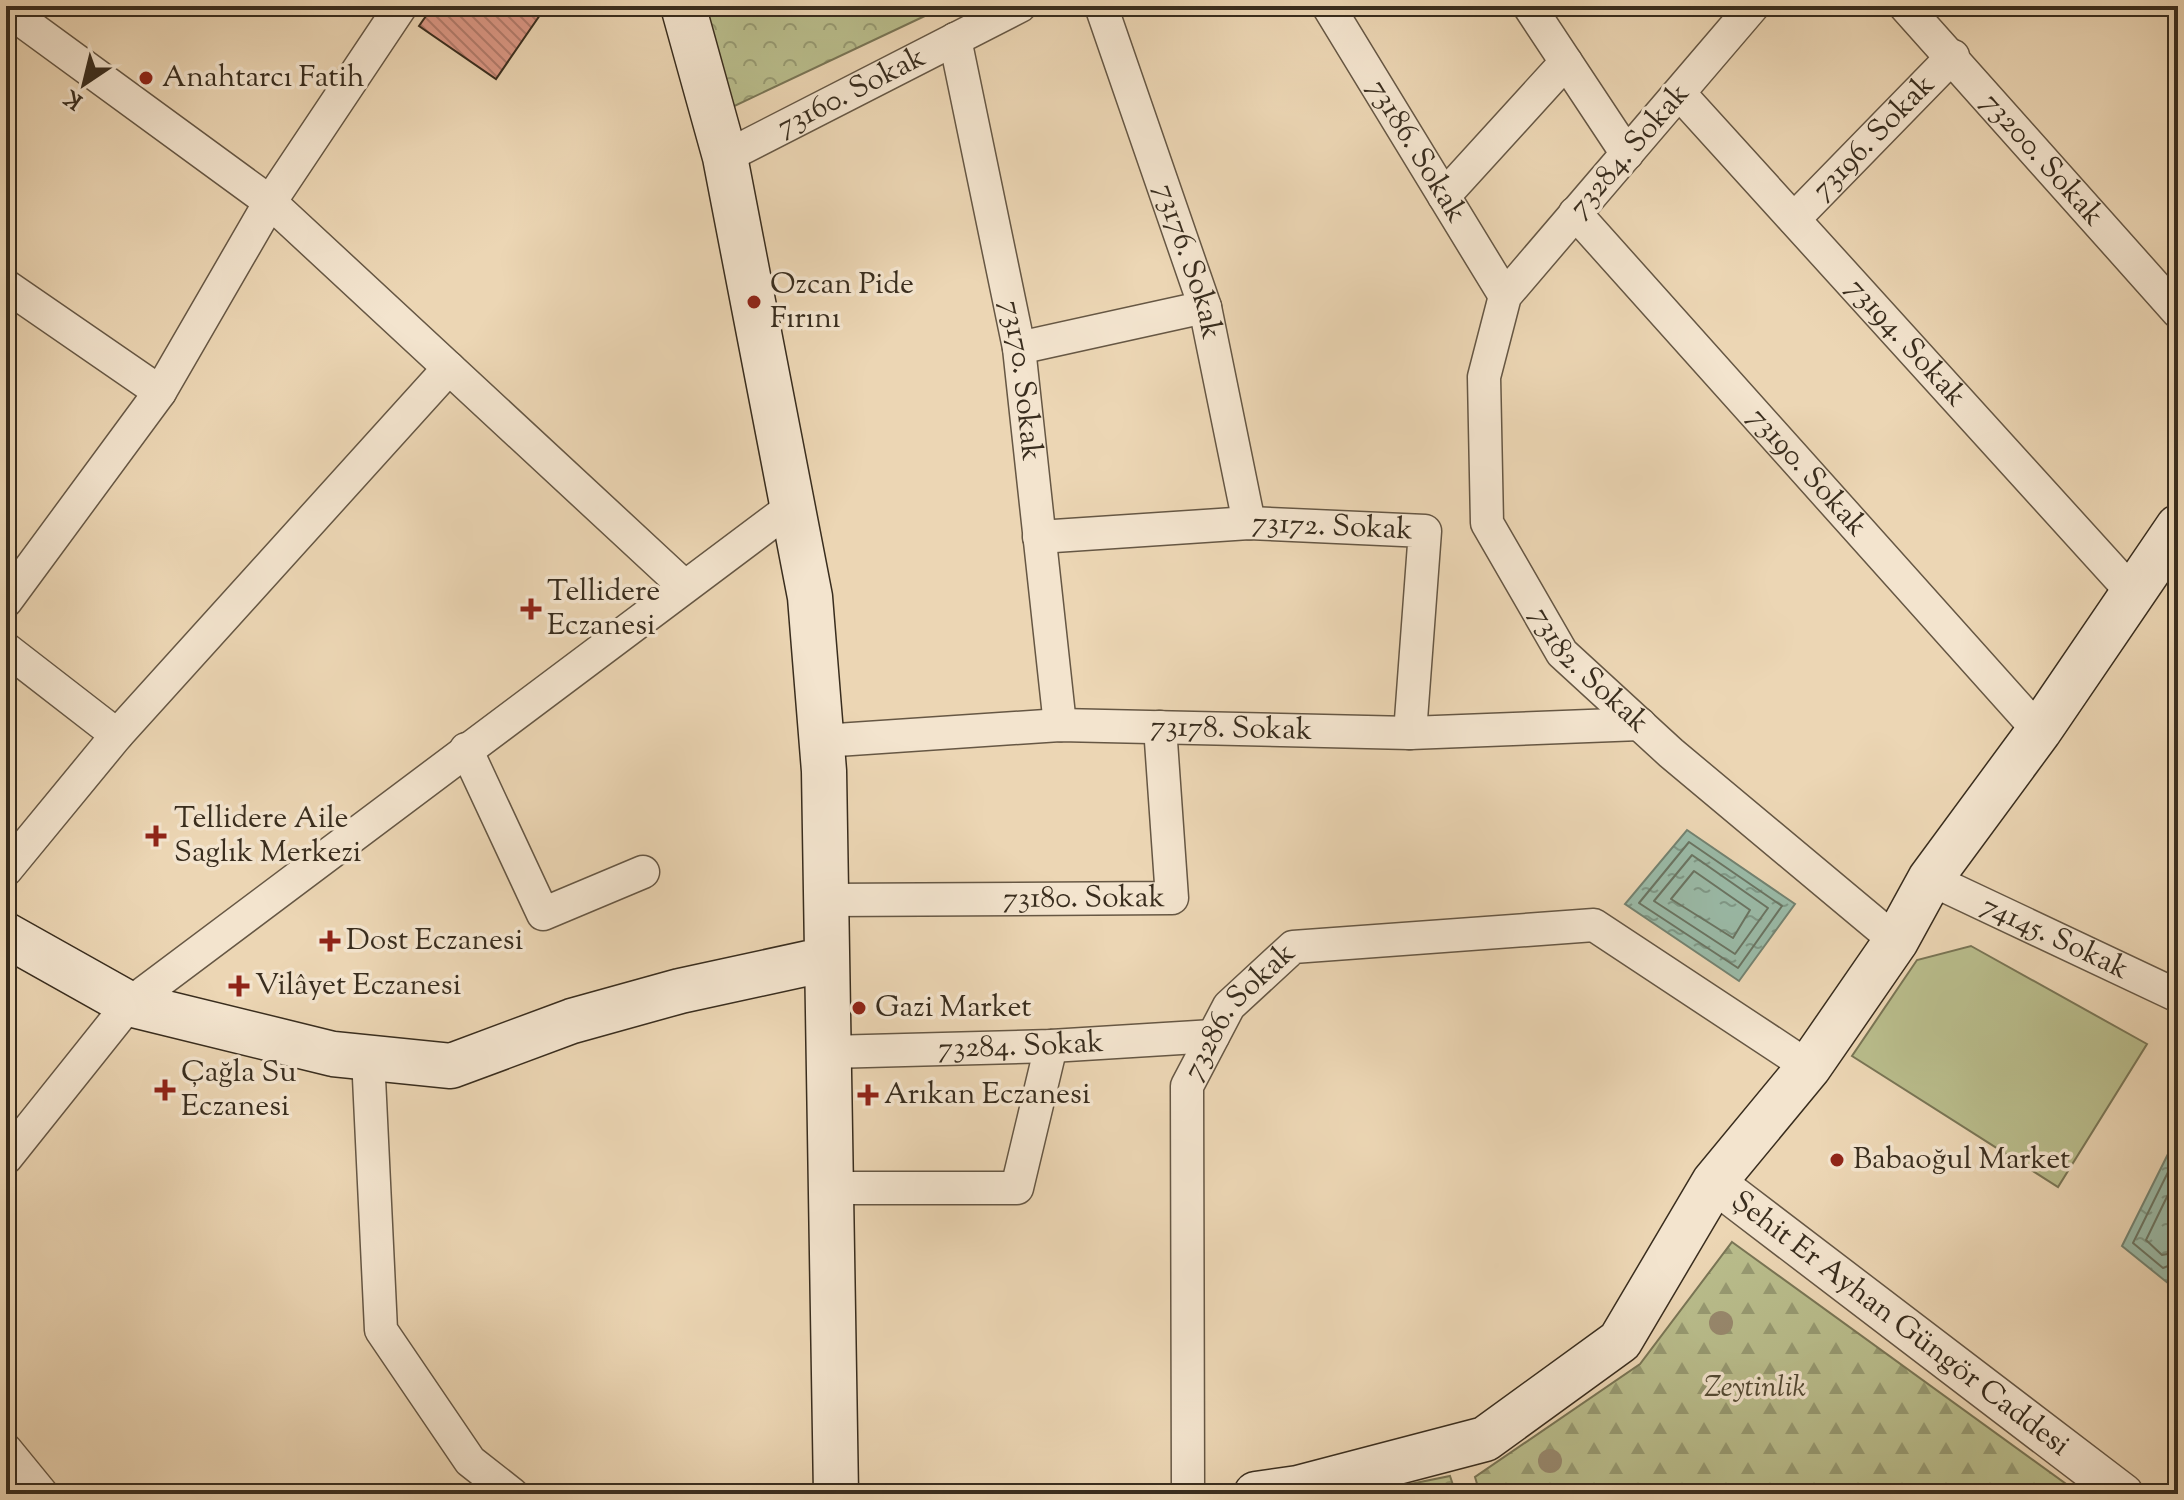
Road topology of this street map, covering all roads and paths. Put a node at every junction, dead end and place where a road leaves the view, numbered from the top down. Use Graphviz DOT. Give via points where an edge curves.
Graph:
graph roads {
  1 [pos="401,6"];
  2 [pos="683,6"];
  3 [pos="1020,6"];
  4 [pos="1101,6"];
  5 [pos="1328,6"];
  6 [pos="1529,6"];
  7 [pos="1905,6"];
  8 [pos="6,9"];
  9 [pos="1741,11"];
  10 [pos="955,39"];
  11 [pos="1953,56"];
  12 [pos="1566,62"];
  13 [pos="1680,94"];
  14 [pos="1627,154"];
  15 [pos="725,157"];
  16 [pos="1444,196"];
  17 [pos="270,202"];
  18 [pos="1575,213"];
  19 [pos="1794,219"];
  20 [pos="6,286"];
  21 [pos="1505,296"];
  22 [pos="1205,307"];
  23 [pos="2178,312"];
  24 [pos="1019,348"];
  25 [pos="449,368"];
  26 [pos="160,392"];
  27 [pos="793,506"];
  28 [pos="1249,523"];
  29 [pos="2178,527"];
  30 [pos="1039,537"];
  31 [pos="683,585"];
  32 [pos="2133,593"];
  33 [pos="6,601"];
  34 [pos="6,649"];
  35 [pos="1640,724"];
  36 [pos="1060,725"];
  37 [pos="1160,727"];
  38 [pos="2039,731"];
  39 [pos="1410,733"];
  40 [pos="117,735"];
  41 [pos="822,741"];
  42 [pos="466,749"];
  43 [pos="6,870"];
  44 [pos="643,872"];
  45 [pos="1930,879"];
  46 [pos="826,900"];
  47 [pos="6,935"];
  48 [pos="1896,941"];
  49 [pos="827,959"];
  50 [pos="2178,996"];
  51 [pos="129,1004"];
  52 [pos="1213,1036"];
  53 [pos="1051,1046"];
  54 [pos="829,1052"];
  55 [pos="368,1057"];
  56 [pos="1809,1067"];
  57 [pos="6,1158"];
  58 [pos="1714,1182"];
  59 [pos="831,1188"];
  60 [pos="6,1450"];
  61 [pos="42,1494"];
  62 [pos="512,1494"];
  63 [pos="836,1494"];
  64 [pos="1188,1494"];
  65 [pos="1256,1494"];
  66 [pos="2123,1494"];
  1 -- 17 [label="street"];
  2 -- 15 [label="main road"];
  3 -- 10 [label="street, 73160. Sokak"];
  4 -- 22 [label="street, 73176. Sokak"];
  5 -- 16 [label="street, 73186. Sokak"];
  6 -- 12 [label="street"];
  7 -- 11 [label="street, 73200. Sokak"];
  8 -- 17 [label="street"];
  9 -- 13 [label="street, 73284. Sokak"];
  10 -- 15 [label="street, 73160. Sokak"];
  10 -- 24 [label="street, 73170. Sokak"];
  11 -- 19 [label="street, 73196. Sokak"];
  11 -- 23 [label="street, 73200. Sokak"];
  12 -- 14 [label="street"];
  12 -- 16 [label="street"];
  13 -- 14 [label="street, 73284. Sokak"];
  13 -- 19 [label="street, 73194. Sokak"];
  14 -- 18 [label="street, 73284. Sokak"];
  15 -- 27 [label="main road"];
  16 -- 21 [label="street, 73186. Sokak"];
  17 -- 25 [label="street"];
  17 -- 26 [label="street"];
  18 -- 21 [label="street, 73284. Sokak"];
  18 -- 38 [label="street, 73190. Sokak"];
  19 -- 32 [label="street, 73194. Sokak"];
  20 -- 26 [label="street"];
  21 -- 35 [label="street, 73182. Sokak" via="1484,377 1487,523 1562,653"];
  22 -- 24 [label="street"];
  22 -- 28 [label="street, 73176. Sokak"];
  24 -- 30 [label="street, 73170. Sokak"];
  25 -- 31 [label="street"];
  25 -- 40 [label="street"];
  26 -- 33 [label="street"];
  27 -- 31 [label="street"];
  27 -- 41 [label="main road" via="810,597"];
  28 -- 30 [label="street, 73172. Sokak"];
  28 -- 39 [label="street, 73172. Sokak" via="1425,531"];
  29 -- 32 [label="main road"];
  30 -- 36 [label="street, 73170. Sokak"];
  31 -- 42 [label="street"];
  32 -- 38 [label="main road"];
  34 -- 40 [label="street"];
  35 -- 39 [label="street, 73178. Sokak"];
  35 -- 48 [label="street, 73182. Sokak"];
  36 -- 37 [label="street, 73178. Sokak"];
  36 -- 41 [label="street, 73178. Sokak"];
  37 -- 39 [label="street, 73178. Sokak"];
  37 -- 46 [label="street, 73180. Sokak" via="1172,898"];
  38 -- 45 [label="main road"];
  40 -- 43 [label="street"];
  41 -- 46 [label="main road"];
  42 -- 44 [label="street" via="543,914"];
  42 -- 51 [label="street"];
  45 -- 48 [label="main road"];
  45 -- 50 [label="street, 74145. Sokak"];
  46 -- 49 [label="main road"];
  47 -- 51 [label="main road"];
  48 -- 56 [label="main road"];
  49 -- 54 [label="main road"];
  49 -- 55 [label="main road" via="572,1021 451,1066"];
  51 -- 55 [label="main road" via="333,1054"];
  51 -- 57 [label="street"];
  52 -- 53 [label="street, 73284. Sokak"];
  52 -- 56 [label="street, 73286. Sokak" via="1229,1006 1293,947 1594,925"];
  52 -- 64 [label="street, 73286. Sokak" via="1187,1086"];
  53 -- 54 [label="street, 73284. Sokak"];
  53 -- 59 [label="street" via="1017,1188"];
  54 -- 59 [label="main road"];
  55 -- 62 [label="street" via="381,1330 470,1461"];
  56 -- 58 [label="main road"];
  58 -- 65 [label="main road" via="1620,1341 1485,1439"];
  58 -- 66 [label="street, Şehit Er Ayhan Güngör Caddesi"];
  59 -- 63 [label="main road"];
  60 -- 61 [label="street"];
}
